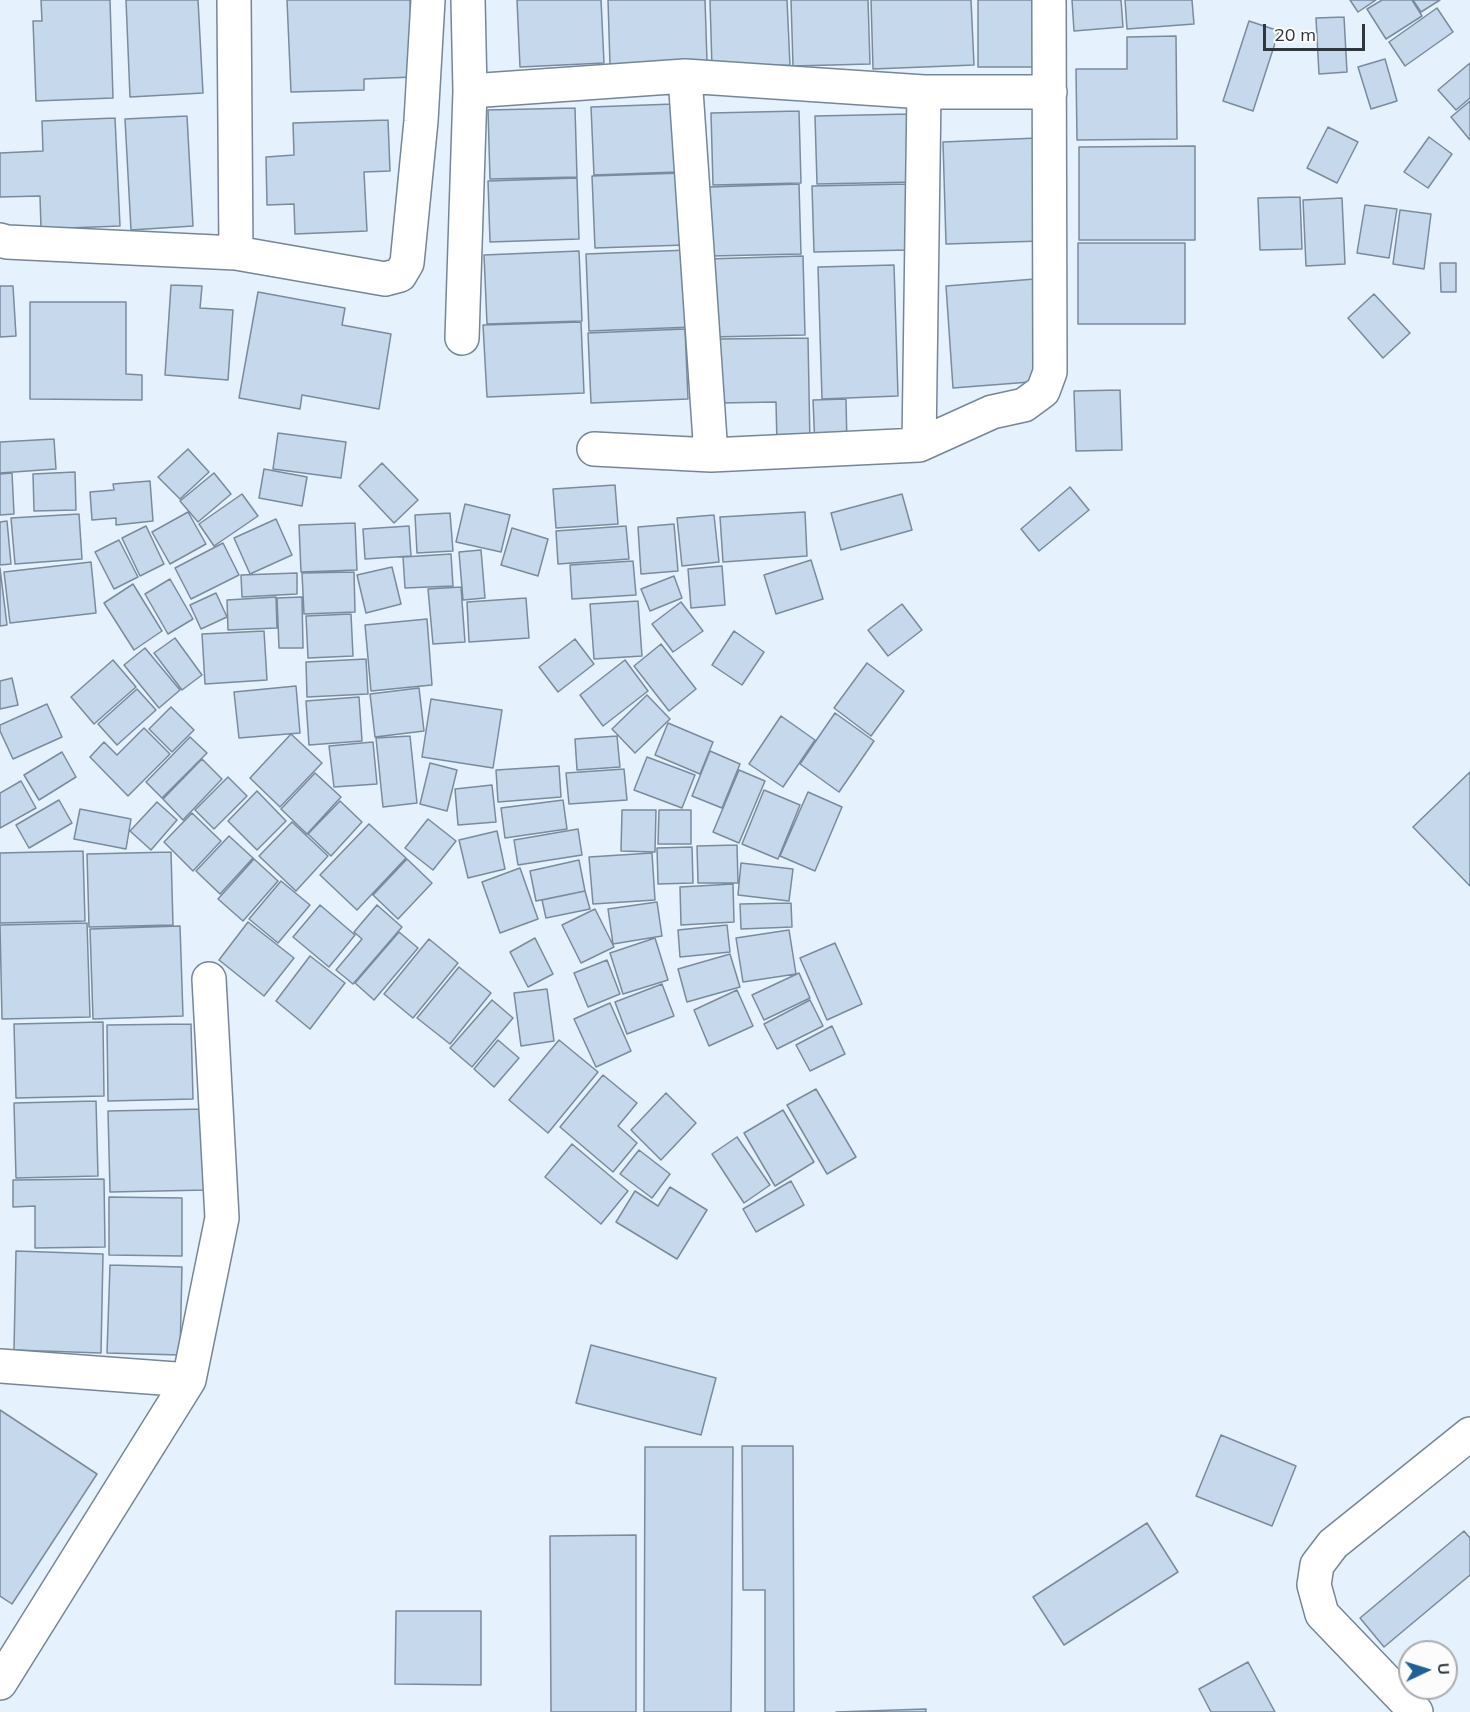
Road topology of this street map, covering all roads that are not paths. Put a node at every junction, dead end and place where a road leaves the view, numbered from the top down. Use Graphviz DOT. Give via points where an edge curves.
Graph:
graph roads {
  1 [pos="234,0"];
  2 [pos="428,0"];
  3 [pos="468,0"];
  4 [pos="1049,0"];
  5 [pos="685,76"];
  6 [pos="470,91"];
  7 [pos="924,92"];
  8 [pos="1050,92"];
  9 [pos="0,240"];
  10 [pos="236,254"];
  11 [pos="462,338"];
  12 [pos="919,445"];
  13 [pos="594,449"];
  14 [pos="711,455"];
  15 [pos="209,979"];
  16 [pos="0,1365"];
  17 [pos="189,1380"];
  18 [pos="1470,1434"];
  19 [pos="0,1683"];
  20 [pos="1416,1712"];
  1 -- 10 [label="street"];
  2 -- 10 [label="street" via="407,263 400,275 385,279"];
  3 -- 6 [label="street"];
  4 -- 8 [label="street"];
  5 -- 6 [label="street"];
  5 -- 7 [label="street"];
  5 -- 14 [label="street"];
  6 -- 11 [label="street"];
  7 -- 8 [label="street"];
  7 -- 12 [label="street"];
  8 -- 12 [label="street" via="1050,372 1043,391 1024,405 992,412"];
  9 -- 10 [label="street"];
  12 -- 14 [label="street"];
  13 -- 14 [label="street"];
  15 -- 17 [label="street" via="222,1218"];
  16 -- 17 [label="street"];
  17 -- 19 [label="street"];
  18 -- 20 [label="street" via="1333,1544 1317,1565 1314,1585 1322,1614"];
}
